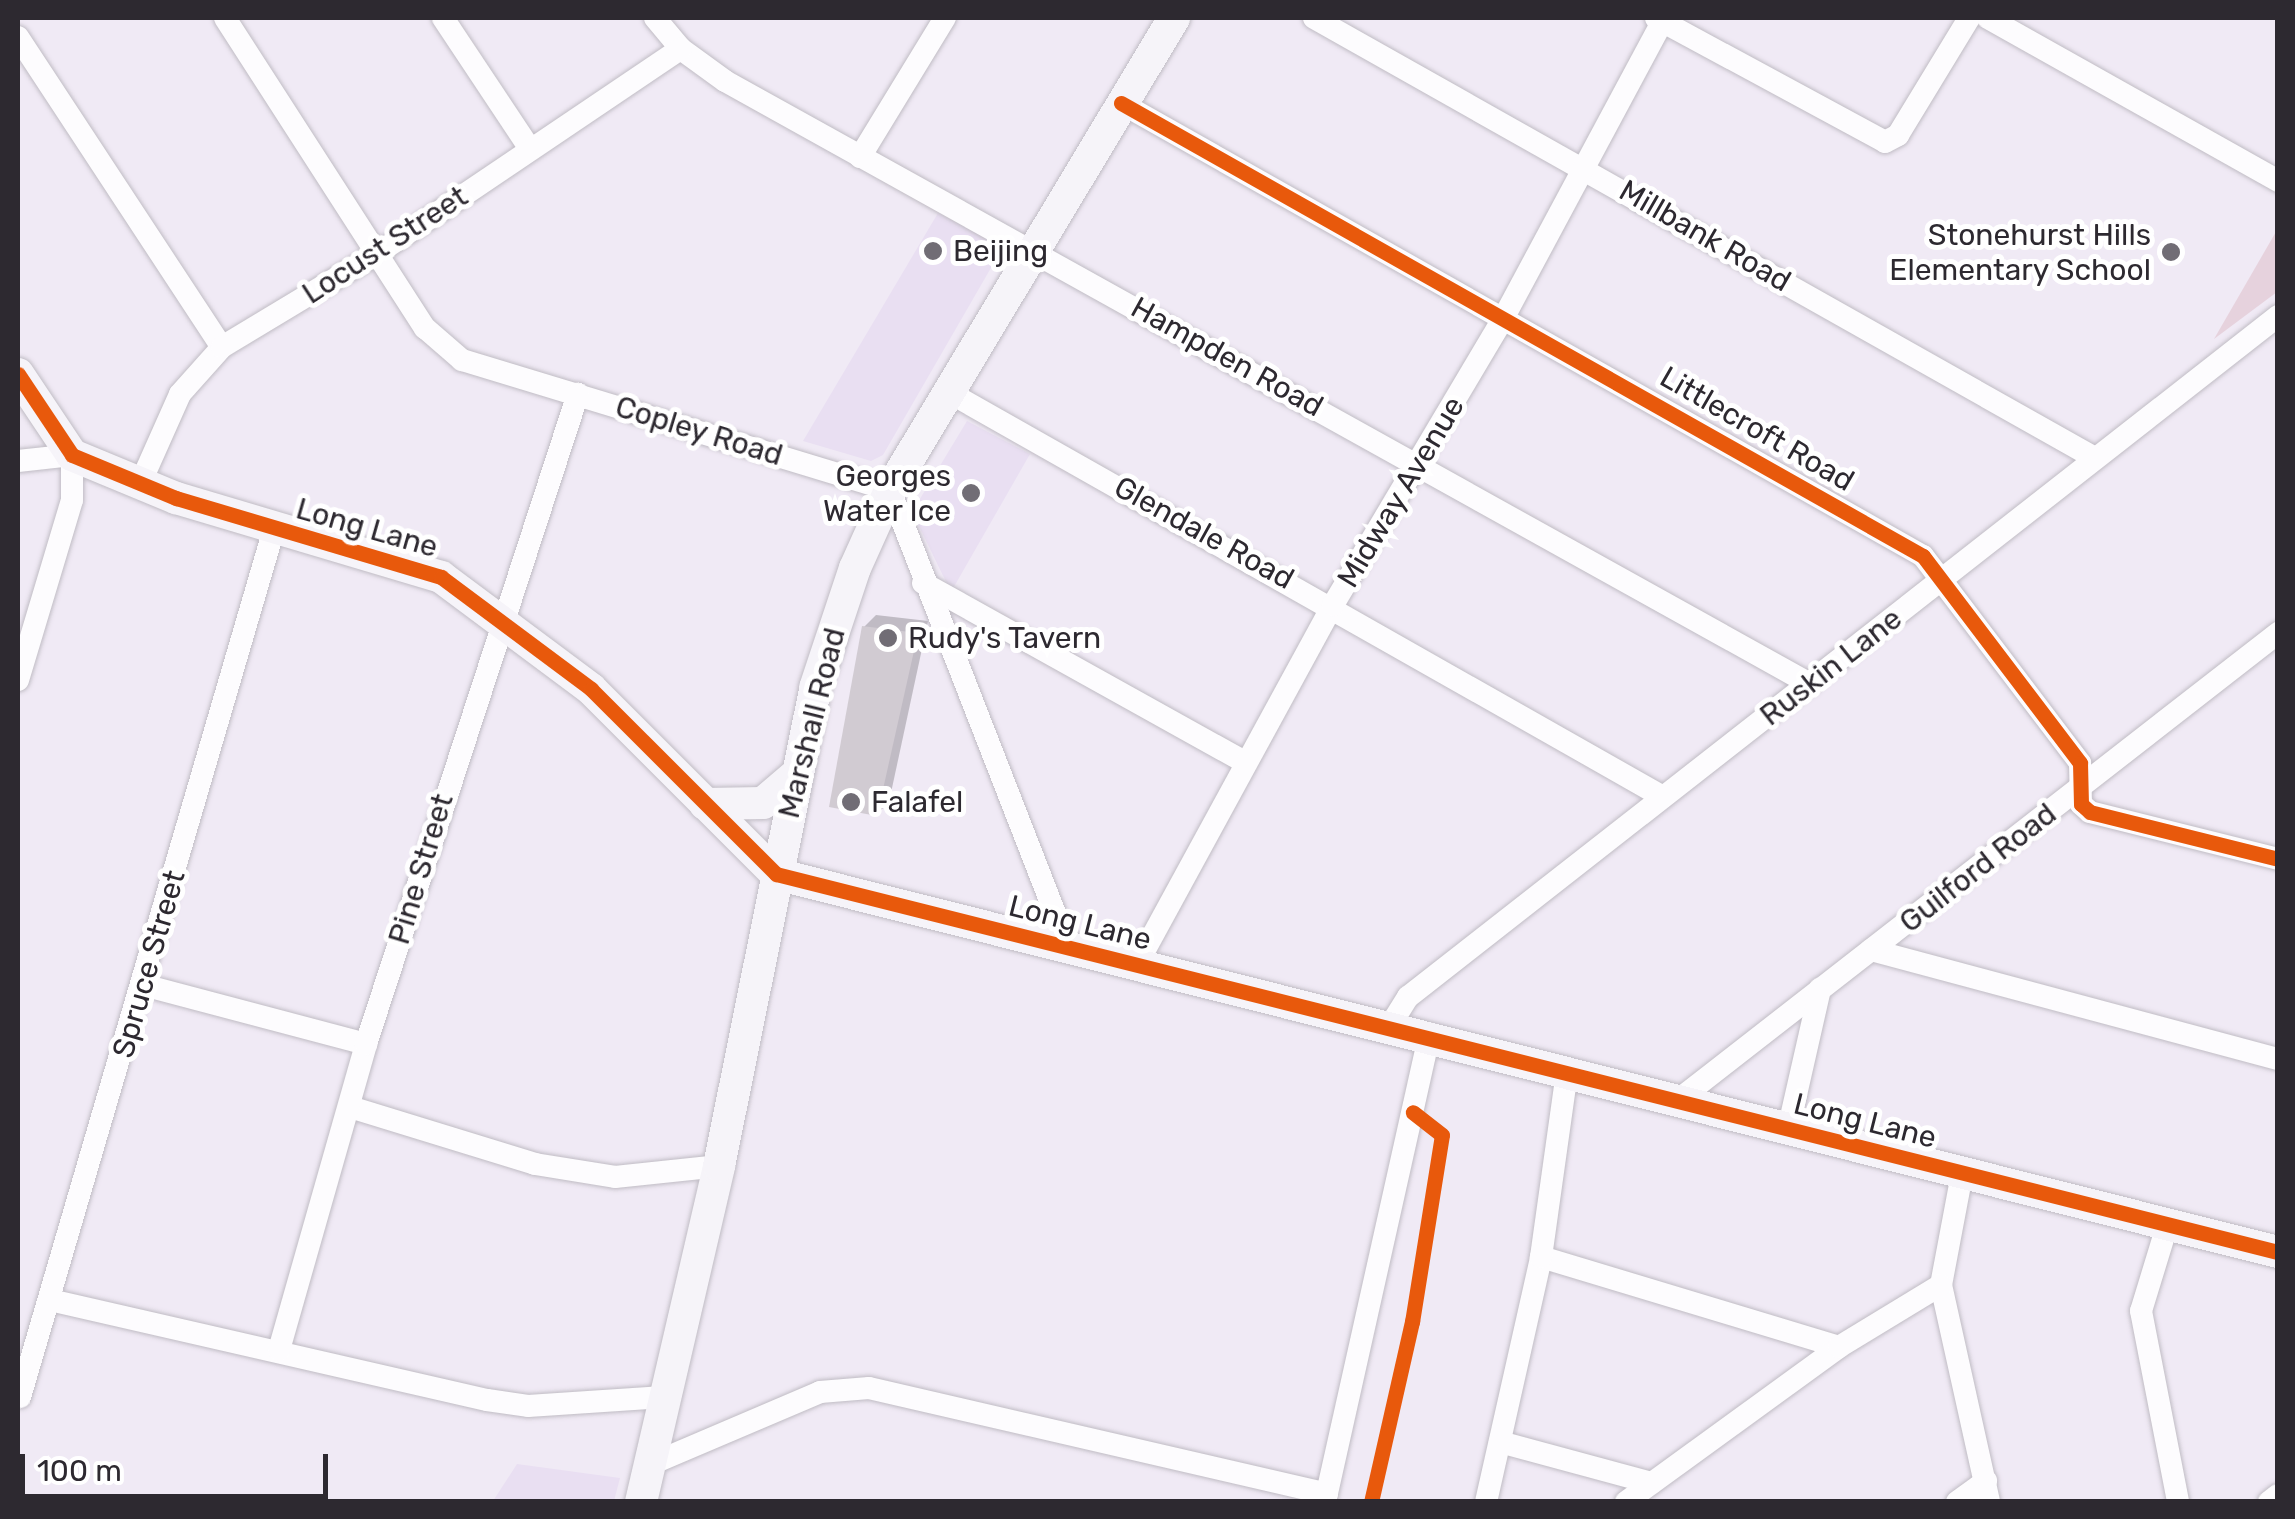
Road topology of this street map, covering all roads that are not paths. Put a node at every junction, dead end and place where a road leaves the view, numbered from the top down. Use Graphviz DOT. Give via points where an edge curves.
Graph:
graph roads {
  1 [pos="225,18"];
  2 [pos="444,18"];
  3 [pos="655,18"];
  4 [pos="944,18"];
  5 [pos="1174,18"];
  6 [pos="1314,18"];
  7 [pos="1969,18"];
  8 [pos="1988,18"];
  9 [pos="1661,19"];
  10 [pos="18,37"];
  11 [pos="682,50"];
  12 [pos="1121,104"];
  13 [pos="530,149"];
  14 [pos="860,157"];
  15 [pos="1584,167"];
  16 [pos="2278,181"];
  17 [pos="1034,251"];
  18 [pos="378,253"];
  19 [pos="1505,315"];
  20 [pos="2278,316"];
  21 [pos="222,347"];
  22 [pos="18,374"];
  23 [pos="578,394"];
  24 [pos="952,394"];
  25 [pos="72,455"];
  26 [pos="2095,458"];
  27 [pos="18,462"];
  28 [pos="1420,464"];
  29 [pos="140,484"];
  30 [pos="890,490"];
  31 [pos="274,529"];
  32 [pos="1940,581"];
  33 [pos="923,584"];
  34 [pos="1333,604"];
  35 [pos="500,620"];
  36 [pos="2278,632"];
  37 [pos="18,680"];
  38 [pos="1810,684"];
  39 [pos="1244,762"];
  40 [pos="797,774"];
  41 [pos="2079,790"];
  42 [pos="1662,797"];
  43 [pos="706,804"];
  44 [pos="2278,859"];
  45 [pos="776,874"];
  46 [pos="1069,950"];
  47 [pos="1871,950"];
  48 [pos="1136,966"];
  49 [pos="143,985"];
  50 [pos="1820,989"];
  51 [pos="1391,1024"];
  52 [pos="1430,1034"];
  53 [pos="366,1044"];
  54 [pos="2278,1059"];
  55 [pos="1567,1072"];
  56 [pos="1677,1102"];
  57 [pos="350,1107"];
  58 [pos="1788,1130"];
  59 [pos="719,1166"];
  60 [pos="1962,1174"];
  61 [pos="2167,1226"];
  62 [pos="2277,1250"];
  63 [pos="1541,1257"];
  64 [pos="1941,1285"];
  65 [pos="50,1300"];
  66 [pos="1839,1347"];
  67 [pos="279,1350"];
  68 [pos="20,1397"];
  69 [pos="664,1397"];
  70 [pos="1500,1442"];
  71 [pos="649,1465"];
  72 [pos="1652,1483"];
  73 [pos="1988,1491"];
  74 [pos="2278,1496"];
  75 [pos="1326,1498"];
  76 [pos="641,1502"];
  77 [pos="1486,1502"];
  78 [pos="1626,1502"];
  79 [pos="1957,1502"];
  80 [pos="2178,1502"];
  81 [pos="2270,1502"];
  1 -- 18 [label="street, Copley Road"];
  2 -- 13 [label="street"];
  3 -- 11 [label="street, Hampden Road"];
  4 -- 14 [label="street"];
  5 -- 12 [label="street, Marshall Road"];
  6 -- 15 [label="street, Millbank Road"];
  7 -- 9 [label="street" via="1898,134 1885,142"];
  8 -- 16 [label="street"];
  9 -- 15 [label="street, Midway Avenue"];
  10 -- 21 [label="street"];
  11 -- 13 [label="street, Locust Street"];
  11 -- 14 [label="street, Hampden Road"];
  12 -- 17 [label="street, Marshall Road"];
  12 -- 19 [label="street, Littlecroft Road"];
  13 -- 18 [label="street, Locust Street"];
  14 -- 17 [label="street, Hampden Road"];
  15 -- 19 [label="street, Midway Avenue"];
  15 -- 26 [label="street, Millbank Road"];
  17 -- 24 [label="street, Marshall Road"];
  17 -- 28 [label="street, Hampden Road"];
  18 -- 21 [label="street, Locust Street"];
  18 -- 23 [label="street, Copley Road" via="425,328 462,360"];
  19 -- 28 [label="street, Midway Avenue"];
  19 -- 32 [label="street, Littlecroft Road" via="1923,556"];
  20 -- 26 [label="street, Ruskin Lane"];
  21 -- 29 [label="street, Locust Street" via="180,394"];
  22 -- 25 [label="street"];
  23 -- 30 [label="street, Copley Road"];
  23 -- 35 [label="street, Pine Street"];
  24 -- 30 [label="street, Marshall Road"];
  24 -- 34 [label="street, Glendale Road"];
  25 -- 27 [label="street"];
  25 -- 29 [label="street, Long Lane"];
  25 -- 37 [label="street" via="72,500"];
  26 -- 32 [label="street, Ruskin Lane"];
  28 -- 34 [label="street, Midway Avenue"];
  28 -- 38 [label="street, Hampden Road"];
  29 -- 31 [label="street, Long Lane"];
  30 -- 33 [label="street"];
  30 -- 40 [label="street, Marshall Road" via="854,568 820,670"];
  31 -- 35 [label="street, Long Lane" via="441,577"];
  31 -- 49 [label="street, Spruce Street"];
  32 -- 38 [label="street, Ruskin Lane"];
  32 -- 41 [label="street, Littlecroft Road" via="2080,763"];
  33 -- 39 [label="street"];
  33 -- 46 [label="street"];
  34 -- 39 [label="street, Midway Avenue"];
  34 -- 42 [label="street, Glendale Road"];
  35 -- 43 [label="street, Long Lane" via="591,689"];
  35 -- 53 [label="street, Pine Street"];
  36 -- 41 [label="street, Guilford Road"];
  38 -- 42 [label="street, Ruskin Lane"];
  39 -- 48 [label="street, Midway Avenue"];
  40 -- 43 [label="street" via="762,803"];
  40 -- 45 [label="street, Marshall Road"];
  41 -- 44 [label="street" via="2090,812"];
  41 -- 47 [label="street, Guilford Road"];
  42 -- 51 [label="street, Ruskin Lane" via="1408,998"];
  43 -- 45 [label="street, Long Lane"];
  45 -- 46 [label="street, Long Lane"];
  45 -- 59 [label="street, Marshall Road"];
  46 -- 48 [label="street, Long Lane"];
  47 -- 50 [label="street, Guilford Road"];
  47 -- 54 [label="street"];
  48 -- 51 [label="street, Long Lane"];
  49 -- 53 [label="street"];
  49 -- 65 [label="street, Spruce Street"];
  50 -- 56 [label="street, Guilford Road"];
  50 -- 58 [label="street"];
  51 -- 52 [label="street, Long Lane"];
  52 -- 55 [label="street, Long Lane"];
  52 -- 75 [label="street"];
  53 -- 57 [label="street, Pine Street"];
  55 -- 56 [label="street, Long Lane"];
  55 -- 63 [label="street"];
  56 -- 58 [label="street, Long Lane"];
  57 -- 59 [label="street" via="535,1164 599,1174"];
  57 -- 67 [label="street, Pine Street"];
  58 -- 60 [label="street, Long Lane"];
  59 -- 69 [label="street, Marshall Road"];
  60 -- 61 [label="street, Long Lane"];
  60 -- 64 [label="street"];
  61 -- 62 [label="street, Long Lane"];
  61 -- 80 [label="street" via="2141,1311"];
  63 -- 66 [label="street"];
  63 -- 70 [label="street"];
  64 -- 66 [label="street"];
  64 -- 73 [label="street"];
  65 -- 67 [label="street"];
  65 -- 68 [label="street, Spruce Street"];
  66 -- 72 [label="street"];
  67 -- 69 [label="street" via="528,1406"];
  69 -- 71 [label="street, Marshall Road"];
  70 -- 72 [label="street"];
  70 -- 77 [label="street"];
  71 -- 75 [label="street" via="820,1392 870,1388"];
  71 -- 76 [label="street, Marshall Road"];
  72 -- 78 [label="street"];
  73 -- 79 [label="street"];
  74 -- 81 [label="street"];
}
